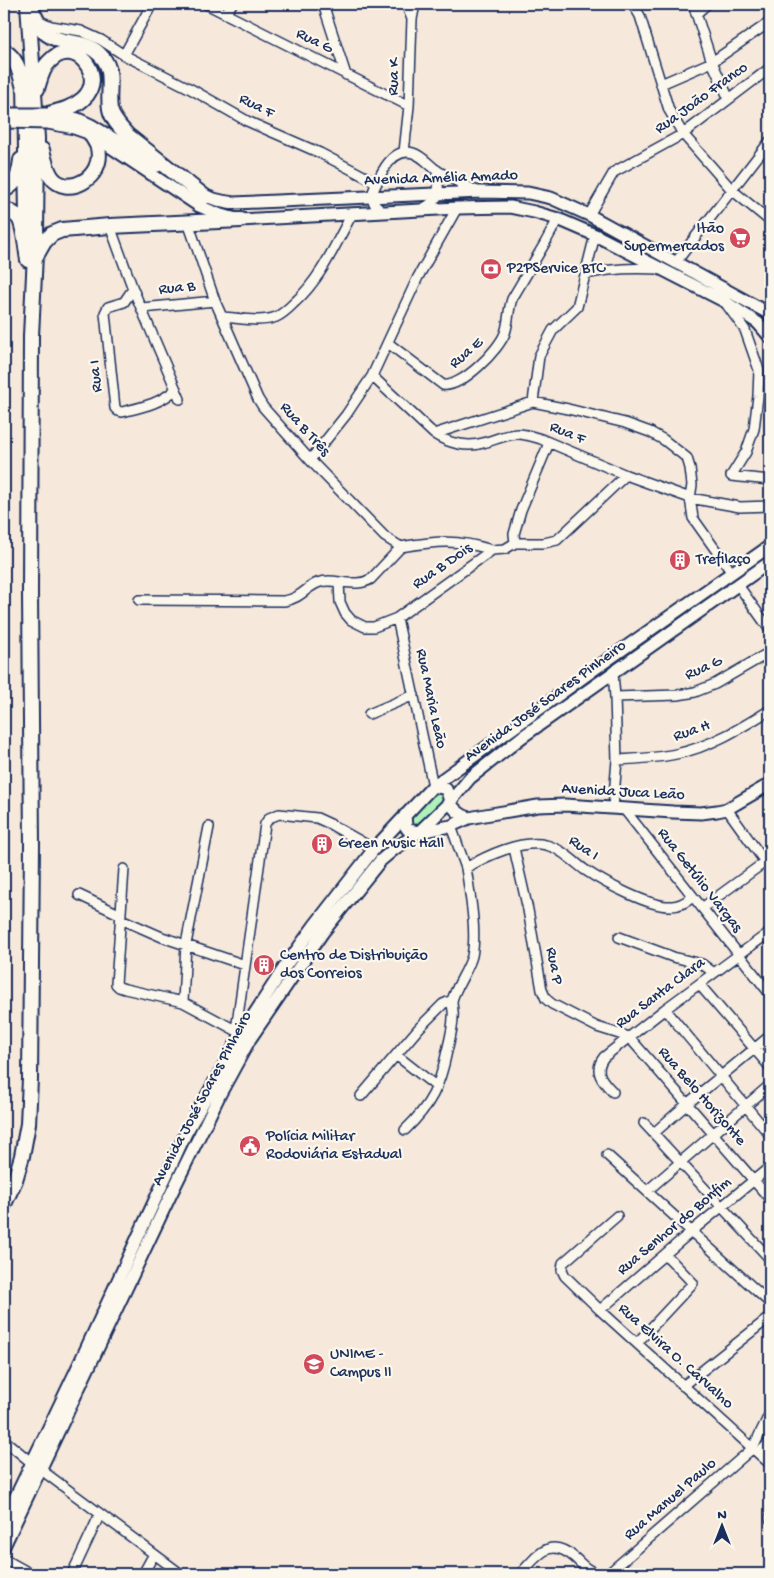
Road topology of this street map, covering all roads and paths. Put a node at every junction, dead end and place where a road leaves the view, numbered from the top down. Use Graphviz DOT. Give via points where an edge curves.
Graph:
graph roads {
  1 [pos="24,4"];
  2 [pos="29,4"];
  3 [pos="152,4"];
  4 [pos="206,4"];
  5 [pos="232,4"];
  6 [pos="323,4"];
  7 [pos="406,4"];
  8 [pos="415,4"];
  9 [pos="633,4"];
  10 [pos="693,4"];
  11 [pos="707,4"];
  12 [pos="225,14"];
  13 [pos="696,14"];
  14 [pos="36,18"];
  15 [pos="412,19"];
  16 [pos="770,22"];
  17 [pos="4,51"];
  18 [pos="124,55"];
  19 [pos="712,62"];
  20 [pos="770,68"];
  21 [pos="346,75"];
  22 [pos="661,84"];
  23 [pos="30,94"];
  24 [pos="729,99"];
  25 [pos="409,106"];
  26 [pos="5,118"];
  27 [pos="48,118"];
  28 [pos="91,134"];
  29 [pos="684,134"];
  30 [pos="31,139"];
  31 [pos="770,141"];
  32 [pos="404,152"];
  33 [pos="437,170"];
  34 [pos="377,183"];
  35 [pos="4,190"];
  36 [pos="732,190"];
  37 [pos="480,192"];
  38 [pos="438,194"];
  39 [pos="205,196"];
  40 [pos="371,197"];
  41 [pos="457,208"];
  42 [pos="4,209"];
  43 [pos="422,210"];
  44 [pos="382,212"];
  45 [pos="352,214"];
  46 [pos="589,215"];
  47 [pos="558,219"];
  48 [pos="241,220"];
  49 [pos="770,220"];
  50 [pos="188,222"];
  51 [pos="110,226"];
  52 [pos="595,235"];
  53 [pos="592,250"];
  54 [pos="31,259"];
  55 [pos="676,262"];
  56 [pos="609,269"];
  57 [pos="664,270"];
  58 [pos="586,274"];
  59 [pos="133,288"];
  60 [pos="215,301"];
  61 [pos="724,301"];
  62 [pos="142,308"];
  63 [pos="770,314"];
  64 [pos="223,317"];
  65 [pos="770,337"];
  66 [pos="388,343"];
  67 [pos="372,376"];
  68 [pos="176,389"];
  69 [pos="180,399"];
  70 [pos="533,402"];
  71 [pos="434,434"];
  72 [pos="549,443"];
  73 [pos="310,460"];
  74 [pos="626,476"];
  75 [pos="770,480"];
  76 [pos="690,498"];
  77 [pos="770,506"];
  78 [pos="515,543"];
  79 [pos="770,546"];
  80 [pos="401,547"];
  81 [pos="492,550"];
  82 [pos="770,562"];
  83 [pos="732,573"];
  84 [pos="339,582"];
  85 [pos="738,584"];
  86 [pos="138,600"];
  87 [pos="398,618"];
  88 [pos="770,630"];
  89 [pos="770,652"];
  90 [pos="612,673"];
  91 [pos="414,695"];
  92 [pos="615,697"];
  93 [pos="770,710"];
  94 [pos="369,714"];
  95 [pos="618,760"];
  96 [pos="770,784"];
  97 [pos="433,786"];
  98 [pos="450,802"];
  99 [pos="618,808"];
  100 [pos="728,808"];
  101 [pos="405,815"];
  102 [pos="468,818"];
  103 [pos="451,826"];
  104 [pos="209,827"];
  105 [pos="419,832"];
  106 [pos="514,848"];
  107 [pos="374,849"];
  108 [pos="768,866"];
  109 [pos="466,868"];
  110 [pos="124,869"];
  111 [pos="79,895"];
  112 [pos="693,897"];
  113 [pos="702,908"];
  114 [pos="121,917"];
  115 [pos="770,933"];
  116 [pos="619,937"];
  117 [pos="186,944"];
  118 [pos="739,955"];
  119 [pos="245,965"];
  120 [pos="714,973"];
  121 [pos="699,984"];
  122 [pos="770,994"];
  123 [pos="452,1000"];
  124 [pos="183,1002"];
  125 [pos="665,1009"];
  126 [pos="239,1032"];
  127 [pos="770,1036"];
  128 [pos="629,1037"];
  129 [pos="754,1049"];
  130 [pos="396,1055"];
  131 [pos="770,1067"];
  132 [pos="721,1076"];
  133 [pos="770,1086"];
  134 [pos="437,1088"];
  135 [pos="613,1092"];
  136 [pos="361,1096"];
  137 [pos="687,1104"];
  138 [pos="746,1106"];
  139 [pos="644,1123"];
  140 [pos="405,1130"];
  141 [pos="654,1133"];
  142 [pos="713,1134"];
  143 [pos="770,1135"];
  144 [pos="607,1155"];
  145 [pos="681,1161"];
  146 [pos="770,1167"];
  147 [pos="754,1181"];
  148 [pos="647,1191"];
  149 [pos="770,1200"];
  150 [pos="4,1204"];
  151 [pos="722,1206"];
  152 [pos="617,1216"];
  153 [pos="692,1230"];
  154 [pos="665,1254"];
  155 [pos="770,1259"];
  156 [pos="770,1303"];
  157 [pos="600,1310"];
  158 [pos="770,1316"];
  159 [pos="637,1343"];
  160 [pos="683,1386"];
  161 [pos="770,1413"];
  162 [pos="4,1440"];
  163 [pos="770,1442"];
  164 [pos="756,1450"];
  165 [pos="770,1464"];
  166 [pos="36,1466"];
  167 [pos="100,1514"];
  168 [pos="4,1521"];
  169 [pos="4,1546"];
  170 [pos="154,1554"];
  171 [pos="4,1560"];
  172 [pos="31,1574"];
  173 [pos="72,1574"];
  174 [pos="144,1574"];
  175 [pos="181,1574"];
  176 [pos="520,1574"];
  177 [pos="597,1574"];
  178 [pos="608,1574"];
  1 -- 23 [label="highway"];
  2 -- 14 [label="highway"];
  2 -- 23 [label="highway"];
  3 -- 18 [label="street"];
  4 -- 12 [label="street, Rua G"];
  5 -- 12 [label="street"];
  6 -- 21 [label="street"];
  7 -- 15 [label="street"];
  8 -- 15 [label="street, Rua K"];
  9 -- 22 [label="street" via="640,16"];
  10 -- 13 [label="street"];
  11 -- 13 [label="street"];
  12 -- 21 [label="street, Rua G"];
  13 -- 19 [label="street"];
  14 -- 18 [label="street, Rua F" via="51,26 81,31"];
  14 -- 39 [label="highway" via="48,35 96,50 104,59 109,73 110,109 116,123"];
  15 -- 25 [label="street, Rua K"];
  16 -- 19 [label="street"];
  17 -- 23 [label="highway" via="15,60"];
  18 -- 34 [label="street, Rua F" via="247,121 320,153"];
  19 -- 22 [label="street"];
  19 -- 24 [label="street"];
  20 -- 24 [label="street, Rua João Franco"];
  21 -- 25 [label="street, Rua G"];
  22 -- 29 [label="street" via="669,110"];
  23 -- 27 [label="highway" via="45,67 56,56 63,53 84,59 91,72 88,92 73,106"];
  23 -- 30 [label="highway"];
  24 -- 29 [label="street, Rua João Franco"];
  25 -- 32 [label="street, Rua K"];
  26 -- 27 [label="main road, bridge"];
  27 -- 28 [label="main road, Avenida Amélia Amado"];
  27 -- 39 [label="main road, Avenida Amélia Amado" via="78,119 97,128"];
  28 -- 30 [label="highway" via="98,150 98,162 85,182 74,185 60,184 51,177 41,145"];
  28 -- 48 [label="main road, Avenida Amélia Amado" via="199,206"];
  29 -- 36 [label="street"];
  29 -- 46 [label="street, Rua João Franco" via="614,172"];
  30 -- 35 [label="highway" via="19,174"];
  30 -- 54 [label="highway"];
  31 -- 36 [label="street"];
  32 -- 33 [label="street" via="414,153"];
  32 -- 34 [label="street" via="394,157"];
  33 -- 37 [label="street"];
  33 -- 38 [label="street"];
  34 -- 40 [label="street"];
  36 -- 49 [label="street"];
  36 -- 55 [label="street"];
  37 -- 38 [label="main road, Avenida Amélia Amado"];
  37 -- 46 [label="main road, Avenida Amélia Amado" via="528,193 551,198"];
  38 -- 40 [label="main road, Avenida Amélia Amado"];
  38 -- 43 [label="street" via="435,202"];
  39 -- 40 [label="main road, Avenida Amélia Amado" via="234,203"];
  40 -- 44 [label="street"];
  41 -- 43 [label="main road, Avenida Amélia Amado"];
  41 -- 47 [label="main road, Avenida Amélia Amado" via="510,207"];
  41 -- 66 [label="street" via="418,276"];
  42 -- 54 [label="highway" via="18,217"];
  43 -- 44 [label="main road, Avenida Amélia Amado"];
  44 -- 45 [label="main road, Avenida Amélia Amado"];
  45 -- 48 [label="main road, Avenida Amélia Amado"];
  45 -- 64 [label="street" via="317,278 287,310 268,319"];
  46 -- 55 [label="main road, Avenida Amélia Amado"];
  47 -- 52 [label="main road, Avenida Amélia Amado"];
  47 -- 66 [label="street, Rua E" via="512,299 506,332 499,345 459,382 443,385"];
  48 -- 50 [label="highway"];
  50 -- 51 [label="highway"];
  50 -- 60 [label="street, Rua B Três"];
  51 -- 54 [label="highway" via="62,230 52,234"];
  51 -- 59 [label="street"];
  52 -- 53 [label="street"];
  52 -- 57 [label="main road, Avenida Amélia Amado"];
  53 -- 56 [label="street" via="599,265"];
  53 -- 58 [label="street"];
  54 -- 150 [label="highway" via="30,1078 28,1124 22,1156"];
  55 -- 63 [label="main road, Avenida Amélia Amado"];
  56 -- 57 [label="street"];
  56 -- 58 [label="street"];
  57 -- 61 [label="main road, Avenida Amélia Amado"];
  58 -- 70 [label="street" via="577,307 553,330 539,356"];
  59 -- 62 [label="street"];
  59 -- 68 [label="street, Rua I" via="124,302 108,307 105,313 115,408 122,412 149,406"];
  60 -- 62 [label="street, Rua B"];
  60 -- 64 [label="street, Rua B Três"];
  61 -- 65 [label="main road, Avenida Amélia Amado" via="758,323"];
  61 -- 75 [label="street" via="745,330 759,370 754,429 746,452 731,476"];
  62 -- 68 [label="street"];
  64 -- 73 [label="street, Rua B Três" via="258,399"];
  66 -- 67 [label="street"];
  67 -- 71 [label="street, Rua F"];
  67 -- 73 [label="street"];
  68 -- 69 [label="street"];
  70 -- 71 [label="street"];
  70 -- 76 [label="street" via="631,425 664,440 688,461 692,485"];
  71 -- 72 [label="street, Rua F" via="445,442 458,444 479,444 517,434"];
  72 -- 74 [label="street, Rua F"];
  72 -- 78 [label="street" via="521,510 514,534"];
  73 -- 80 [label="street, Rua B Três" via="385,537"];
  74 -- 76 [label="street, Rua F"];
  74 -- 78 [label="street, Rua B Dois" via="557,540"];
  76 -- 77 [label="street, Rua F" via="740,507"];
  76 -- 83 [label="street" via="693,518"];
  78 -- 81 [label="street, Rua B Dois" via="505,549"];
  79 -- 83 [label="main road, Avenida José Soares Pinheiro"];
  80 -- 81 [label="street" via="448,542 468,543"];
  80 -- 84 [label="street" via="366,582"];
  81 -- 87 [label="street, Rua B Dois"];
  82 -- 85 [label="main road, Avenida José Soares Pinheiro"];
  83 -- 97 [label="main road, Avenida José Soares Pinheiro"];
  84 -- 86 [label="street" via="317,582 299,596 284,601"];
  84 -- 87 [label="street, Rua B Dois" via="340,602 351,620 365,627 374,627"];
  85 -- 88 [label="street"];
  85 -- 90 [label="main road, Avenida José Soares Pinheiro"];
  87 -- 91 [label="street, Rua Maria Leão"];
  89 -- 92 [label="street, Rua G" via="695,692"];
  90 -- 92 [label="street"];
  90 -- 98 [label="main road, Avenida José Soares Pinheiro" via="470,778"];
  91 -- 94 [label="street"];
  91 -- 97 [label="street, Rua Maria Leão"];
  92 -- 95 [label="street"];
  93 -- 95 [label="street, Rua H" via="727,735 698,747 676,754"];
  95 -- 99 [label="street"];
  96 -- 100 [label="main road, Avenida Juca Leão"];
  97 -- 98 [label="main road" via="446,789"];
  97 -- 101 [label="main road, Avenida José Soares Pinheiro"];
  98 -- 102 [label="main road"];
  98 -- 105 [label="main road, Avenida José Soares Pinheiro"];
  99 -- 100 [label="main road, Avenida Juca Leão" via="701,813"];
  99 -- 102 [label="main road, Avenida Juca Leão" via="538,806"];
  99 -- 112 [label="street, Rua Getúlio Vargas"];
  100 -- 108 [label="street"];
  101 -- 105 [label="main road" via="408,830"];
  101 -- 107 [label="main road, Avenida José Soares Pinheiro"];
  102 -- 103 [label="main road, Avenida Juca Leão"];
  103 -- 105 [label="main road, Avenida Juca Leão"];
  103 -- 109 [label="street"];
  104 -- 117 [label="street"];
  105 -- 166 [label="main road, Avenida José Soares Pinheiro" via="380,861 318,938 250,1039"];
  106 -- 109 [label="street, Rua I"];
  106 -- 112 [label="street, Rua I" via="536,844 554,848 588,872 638,899 652,903 679,905"];
  106 -- 128 [label="street, Rua P" via="546,999 597,1027"];
  107 -- 119 [label="street" via="317,818 279,814 270,818 265,824"];
  107 -- 126 [label="main road, Avenida José Soares Pinheiro"];
  108 -- 113 [label="street"];
  109 -- 123 [label="street" via="473,946 468,969"];
  110 -- 114 [label="street"];
  111 -- 114 [label="street"];
  112 -- 113 [label="street, Rua Getúlio Vargas"];
  113 -- 118 [label="street, Rua Getúlio Vargas"];
  114 -- 117 [label="street" via="162,937"];
  114 -- 124 [label="street" via="116,984"];
  115 -- 118 [label="street, Rua Santa Clara"];
  116 -- 120 [label="street" via="702,964"];
  117 -- 119 [label="street"];
  117 -- 124 [label="street"];
  118 -- 120 [label="street, Rua Santa Clara"];
  118 -- 122 [label="street, Rua Getúlio Vargas"];
  119 -- 126 [label="street"];
  120 -- 121 [label="street, Rua Santa Clara"];
  121 -- 125 [label="street, Rua Santa Clara"];
  121 -- 129 [label="street"];
  123 -- 130 [label="street" via="443,1004"];
  123 -- 134 [label="street" via="452,1029"];
  124 -- 126 [label="street"];
  125 -- 128 [label="street, Rua Santa Clara"];
  125 -- 132 [label="street"];
  126 -- 166 [label="main road, Avenida José Soares Pinheiro" via="186,1133"];
  127 -- 129 [label="street"];
  128 -- 135 [label="street, Rua Santa Clara" via="599,1063 601,1078"];
  128 -- 137 [label="street, Rua Belo Horizonte"];
  129 -- 131 [label="street"];
  129 -- 132 [label="street"];
  130 -- 134 [label="street"];
  130 -- 136 [label="street"];
  132 -- 137 [label="street"];
  132 -- 138 [label="street"];
  133 -- 138 [label="street"];
  134 -- 140 [label="street" via="423,1111"];
  137 -- 141 [label="street"];
  137 -- 142 [label="street, Rua Belo Horizonte"];
  138 -- 142 [label="street"];
  138 -- 143 [label="street"];
  139 -- 141 [label="street"];
  141 -- 145 [label="street"];
  142 -- 145 [label="street"];
  142 -- 147 [label="street, Rua Belo Horizonte"];
  144 -- 148 [label="street"];
  145 -- 148 [label="street"];
  145 -- 151 [label="street"];
  146 -- 147 [label="street, Rua Senhor do Bonfim"];
  147 -- 149 [label="street, Rua Belo Horizonte"];
  147 -- 151 [label="street, Rua Senhor do Bonfim"];
  148 -- 153 [label="street"];
  151 -- 153 [label="street, Rua Senhor do Bonfim"];
  151 -- 155 [label="street"];
  152 -- 157 [label="street, Rua Elvira O. Carvalho" via="563,1263 565,1276"];
  153 -- 154 [label="street, Rua Senhor do Bonfim"];
  153 -- 156 [label="street"];
  154 -- 157 [label="street, Rua Senhor do Bonfim"];
  154 -- 159 [label="street" via="693,1282"];
  157 -- 159 [label="street, Rua Elvira O. Carvalho"];
  158 -- 160 [label="street"];
  159 -- 160 [label="street, Rua Elvira O. Carvalho"];
  160 -- 164 [label="street, Rua Elvira O. Carvalho"];
  161 -- 164 [label="street"];
  162 -- 166 [label="street"];
  163 -- 164 [label="street, Rua Manuel Paulo"];
  164 -- 165 [label="street, Rua Elvira O. Carvalho"];
  164 -- 178 [label="street, Rua Manuel Paulo"];
  166 -- 167 [label="street"];
  166 -- 168 [label="main road, Avenida José Soares Pinheiro"];
  166 -- 169 [label="main road, Avenida José Soares Pinheiro"];
  167 -- 170 [label="street"];
  167 -- 173 [label="street"];
  170 -- 174 [label="street"];
  170 -- 175 [label="street"];
  171 -- 172 [label="street"];
  176 -- 177 [label="street" via="545,1549 556,1547"];
}
